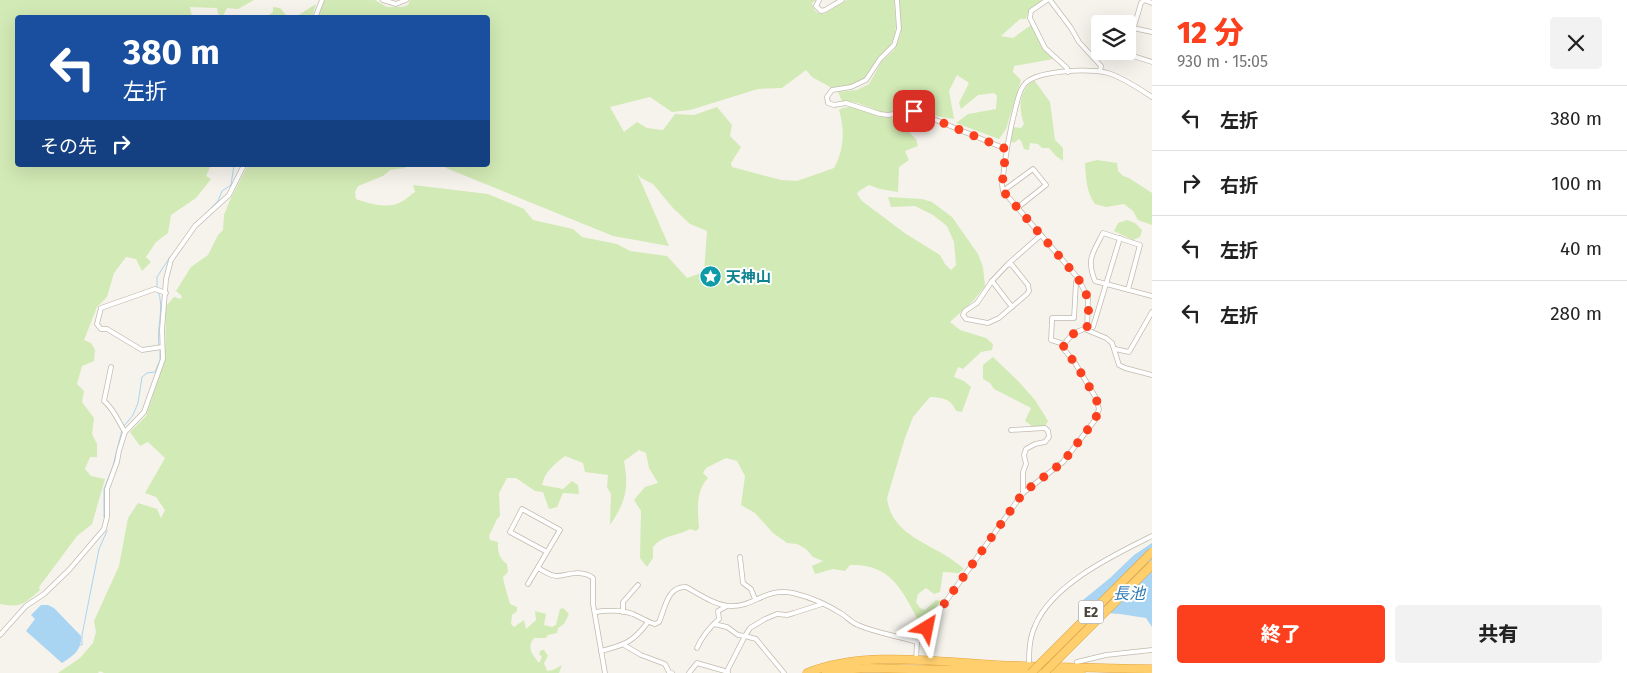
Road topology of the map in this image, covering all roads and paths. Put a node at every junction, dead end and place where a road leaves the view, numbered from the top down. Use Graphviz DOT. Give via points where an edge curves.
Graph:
graph roads {
  1 [pos="322,0"];
  2 [pos="383,0"];
  3 [pos="406,0"];
  4 [pos="819,0"];
  5 [pos="842,0"];
  6 [pos="897,0"];
  7 [pos="1046,0"];
  8 [pos="1050,0"];
  9 [pos="1152,3"];
  10 [pos="316,15"];
  11 [pos="1136,19"];
  12 [pos="1136,29"];
  13 [pos="1152,32"];
  14 [pos="1136,57"];
  15 [pos="1152,62"];
  16 [pos="1100,71"];
  17 [pos="1068,72"];
  18 [pos="1152,97"];
  19 [pos="1006,149"];
  20 [pos="243,167"];
  21 [pos="1003,191"];
  22 [pos="1017,208"];
  23 [pos="1041,235"];
  24 [pos="1120,238"];
  25 [pos="1008,264"];
  26 [pos="1078,278"];
  27 [pos="992,281"];
  28 [pos="1106,284"];
  29 [pos="1128,290"];
  30 [pos="166,293"];
  31 [pos="1152,296"];
  32 [pos="1012,307"];
  33 [pos="1152,312"];
  34 [pos="1146,323"];
  35 [pos="1152,324"];
  36 [pos="1087,328"];
  37 [pos="1064,344"];
  38 [pos="162,347"];
  39 [pos="1114,349"];
  40 [pos="111,367"];
  41 [pos="1152,375"];
  42 [pos="1011,430"];
  43 [pos="125,432"];
  44 [pos="1023,493"];
  45 [pos="1152,536"];
  46 [pos="547,552"];
  47 [pos="1152,552"];
  48 [pos="740,557"];
  49 [pos="1152,565"];
  50 [pos="538,568"];
  51 [pos="528,584"];
  52 [pos="638,585"];
  53 [pos="755,599"];
  54 [pos="822,604"];
  55 [pos="727,606"];
  56 [pos="596,612"];
  57 [pos="624,612"];
  58 [pos="648,622"];
  59 [pos="714,624"];
  60 [pos="0,635"];
  61 [pos="744,636"];
  62 [pos="917,642"];
  63 [pos="624,646"];
  64 [pos="697,648"];
  65 [pos="1152,650"];
  66 [pos="601,651"];
  67 [pos="916,660"];
  68 [pos="1152,669"];
  69 [pos="1029,671"];
  70 [pos="1078,671"];
  71 [pos="728,672"];
  72 [pos="605,673"];
  73 [pos="672,673"];
  74 [pos="689,673"];
  75 [pos="784,673"];
  76 [pos="807,673"];
  77 [pos="826,673"];
  78 [pos="1044,673"];
  1 -- 10 [label="street"];
  2 -- 3 [label="street" via="396,4"];
  4 -- 5 [label="street" via="816,6 821,11"];
  6 -- 19 [label="street" via="899,29 894,46 880,59 866,80 851,88 832,90 827,97 828,103 834,106 846,103 888,115 914,111"];
  7 -- 17 [label="street" via="1031,11 1030,18 1045,48"];
  8 -- 16 [label="street" via="1079,42 1101,66"];
  9 -- 11 [label="street" via="1144,0"];
  12 -- 13 [label="street"];
  14 -- 15 [label="street"];
  16 -- 17 [label="street"];
  16 -- 18 [label="street" via="1121,78"];
  17 -- 19 [label="street" via="1033,77 1023,86"];
  19 -- 21 [label="street"];
  20 -- 30 [label="street" via="229,195 195,226 174,254 166,279"];
  21 -- 22 [label="street"];
  21 -- 22 [label="street" via="1032,169 1042,179 1046,185"];
  22 -- 23 [label="street"];
  23 -- 25 [label="street"];
  23 -- 26 [label="street"];
  24 -- 28 [label="street"];
  24 -- 28 [label="street" via="1103,233 1091,258 1090,269 1095,282"];
  24 -- 29 [label="street" via="1140,245"];
  25 -- 27 [label="street"];
  25 -- 32 [label="street" via="1028,285 1029,291"];
  26 -- 36 [label="street" via="1088,298"];
  26 -- 37 [label="street" via="1074,318 1052,318 1051,340"];
  27 -- 32 [label="street"];
  27 -- 32 [label="street" via="977,303 965,311 966,320 988,323"];
  28 -- 29 [label="street"];
  28 -- 36 [label="street" via="1093,327"];
  29 -- 31 [label="street"];
  30 -- 38 [label="street"];
  30 -- 38 [label="street" via="155,289 101,308 97,324 142,350"];
  33 -- 34 [label="street"];
  34 -- 35 [label="street"];
  34 -- 39 [label="street" via="1129,352"];
  36 -- 37 [label="street" via="1077,331"];
  36 -- 39 [label="street" via="1110,340"];
  37 -- 44 [label="street" via="1064,351 1096,398 1098,413 1063,462"];
  38 -- 43 [label="street" via="163,359 147,407"];
  39 -- 41 [label="street" via="1124,368"];
  40 -- 43 [label="street" via="104,401 112,407"];
  42 -- 44 [label="street" via="1045,428 1048,431 1049,438 1045,442 1026,449"];
  43 -- 60 [label="street" via="107,489 104,529 69,570 26,606"];
  44 -- 62 [label="street"];
  45 -- 69 [label="street" via="1105,560 1055,597 1036,624 1030,644"];
  46 -- 46 [label="street" via="560,530 522,509 510,532"];
  46 -- 50 [label="street"];
  47 -- 69 [label="highway, E2, bridge"];
  48 -- 53 [label="street" via="743,583 752,589"];
  49 -- 78 [label="highway, E2, bridge"];
  50 -- 51 [label="street"];
  50 -- 56 [label="street" via="556,576 569,573 590,575"];
  52 -- 57 [label="street" via="624,602"];
  53 -- 54 [label="street" via="785,592"];
  53 -- 55 [label="street" via="738,606"];
  54 -- 61 [label="street" via="765,618"];
  54 -- 62 [label="street" via="857,625"];
  55 -- 58 [label="street" via="680,587 670,594 659,622"];
  55 -- 59 [label="street" via="718,611 719,620"];
  56 -- 57 [label="street"];
  56 -- 66 [label="street"];
  57 -- 58 [label="street"];
  58 -- 63 [label="street"];
  59 -- 61 [label="street"];
  59 -- 64 [label="street"];
  61 -- 71 [label="street"];
  61 -- 75 [label="street" via="756,639"];
  62 -- 67 [label="street"];
  63 -- 66 [label="street"];
  63 -- 73 [label="street" via="665,664"];
  65 -- 70 [label="street" via="1076,662"];
  66 -- 72 [label="street"];
  67 -- 69 [label="highway"];
  67 -- 76 [label="highway" via="839,663"];
  68 -- 70 [label="highway"];
  69 -- 70 [label="highway"];
  69 -- 77 [label="highway" via="868,668"];
  71 -- 74 [label="street" via="697,663"];
}
